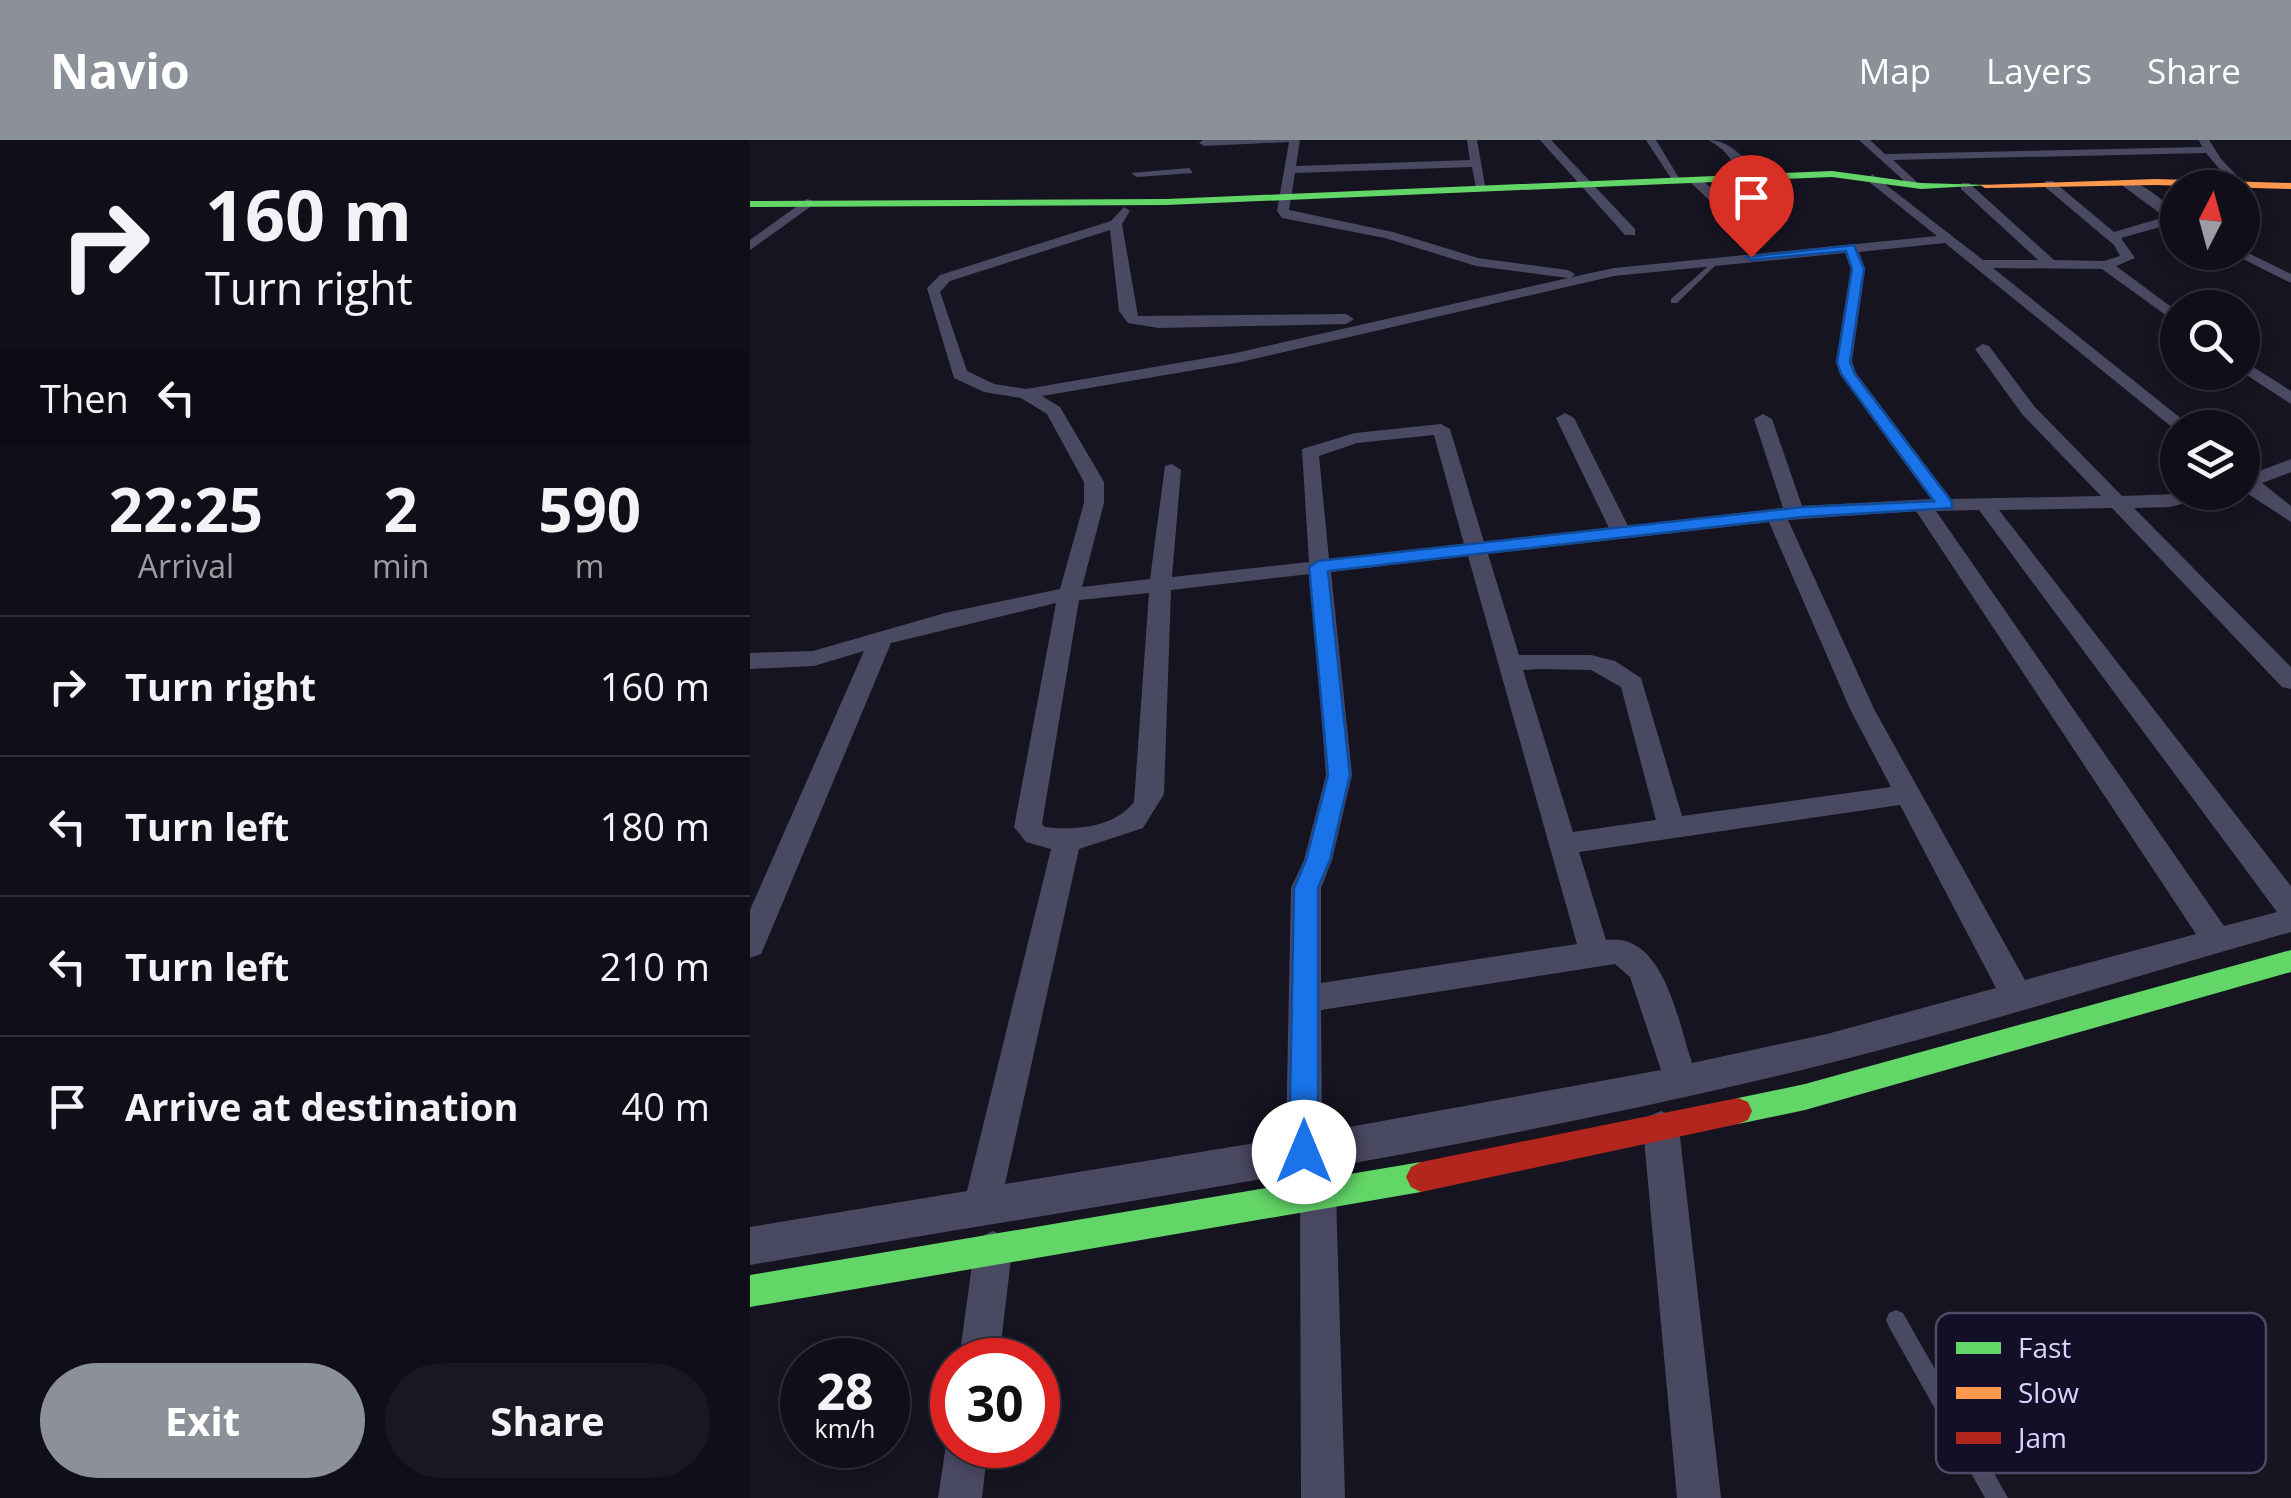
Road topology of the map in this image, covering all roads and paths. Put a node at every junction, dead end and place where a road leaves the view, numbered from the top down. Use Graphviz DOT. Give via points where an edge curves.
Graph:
graph roads {
  1 [pos="1286,140"];
  2 [pos="1295,140"];
  3 [pos="1472,140"];
  4 [pos="1545,140"];
  5 [pos="1651,140"];
  6 [pos="1714,140"];
  7 [pos="1864,140"];
  8 [pos="1940,140"];
  9 [pos="2029,140"];
  10 [pos="2117,140"];
  11 [pos="2207,145"];
  12 [pos="2134,152"];
  13 [pos="2047,154"];
  14 [pos="1958,156"];
  15 [pos="1477,163"];
  16 [pos="1877,168"];
  17 [pos="1289,170"];
  18 [pos="2227,170"];
  19 [pos="1189,172"];
  20 [pos="1137,174"];
  21 [pos="1752,177"];
  22 [pos="1977,178"];
  23 [pos="1686,180"];
  24 [pos="2127,183"];
  25 [pos="2160,183"];
  26 [pos="1582,184"];
  27 [pos="2049,184"];
  28 [pos="2260,185"];
  29 [pos="2291,186"];
  30 [pos="1482,188"];
  31 [pos="1284,196"];
  32 [pos="1176,201"];
  33 [pos="811,202"];
  34 [pos="1131,202"];
  35 [pos="750,204"];
  36 [pos="2160,205"];
  37 [pos="1116,224"];
  38 [pos="2160,224"];
  39 [pos="1630,232"];
  40 [pos="1751,232"];
  41 [pos="2112,236"];
  42 [pos="1949,239"];
  43 [pos="750,246"];
  44 [pos="1850,247"];
  45 [pos="1718,260"];
  46 [pos="1980,264"];
  47 [pos="2106,264"];
  48 [pos="2260,264"];
  49 [pos="2050,265"];
  50 [pos="1589,277"];
  51 [pos="2291,278"];
  52 [pos="1674,301"];
  53 [pos="2160,306"];
  54 [pos="1397,319"];
  55 [pos="1984,349"];
  56 [pos="2260,377"];
  57 [pos="1026,394"];
  58 [pos="2291,399"];
  59 [pos="2162,410"];
  60 [pos="1565,418"];
  61 [pos="1763,419"];
  62 [pos="2291,464"];
  63 [pos="1172,470"];
  64 [pos="2260,475"];
  65 [pos="2260,492"];
  66 [pos="2160,502"];
  67 [pos="2120,503"];
  68 [pos="1934,505"];
  69 [pos="1986,505"];
  70 [pos="1785,514"];
  71 [pos="2291,516"];
  72 [pos="1621,532"];
  73 [pos="1473,549"];
  74 [pos="1318,567"];
  75 [pos="1160,585"];
  76 [pos="1069,595"];
  77 [pos="880,642"];
  78 [pos="750,661"];
  79 [pos="1508,664"];
  80 [pos="2291,680"];
  81 [pos="1906,794"];
  82 [pos="1672,829"];
  83 [pos="1067,839"];
  84 [pos="1562,844"];
  85 [pos="2291,908"];
  86 [pos="2291,920"];
  87 [pos="2216,939"];
  88 [pos="750,944"];
  89 [pos="1594,952"];
  90 [pos="2291,962"];
  91 [pos="2016,994"];
  92 [pos="1304,999"];
  93 [pos="1682,1081"];
  94 [pos="1661,1128"];
  95 [pos="1304,1152"];
  96 [pos="1318,1194"];
  97 [pos="982,1206"];
  98 [pos="750,1246"];
  99 [pos="994,1250"];
  100 [pos="750,1291"];
  101 [pos="1896,1320"];
  102 [pos="981,1338"];
  103 [pos="1936,1390"];
  104 [pos="964,1468"];
  105 [pos="1983,1473"];
  106 [pos="960,1498"];
  107 [pos="1323,1498"];
  108 [pos="1699,1498"];
  109 [pos="1997,1498"];
  1 -- 19 [label="street" via="1200,149"];
  2 -- 17 [label="street"];
  3 -- 15 [label="street"];
  4 -- 26 [label="street"];
  5 -- 23 [label="street"];
  6 -- 21 [label="street"];
  7 -- 16 [label="street"];
  8 -- 14 [label="street"];
  9 -- 13 [label="street"];
  10 -- 12 [label="street"];
  11 -- 12 [label="street"];
  11 -- 18 [label="street"];
  12 -- 13 [label="street"];
  13 -- 14 [label="street"];
  14 -- 16 [label="street"];
  14 -- 22 [label="street"];
  15 -- 17 [label="street"];
  15 -- 30 [label="street"];
  16 -- 21 [label="street"];
  16 -- 22 [label="street" via="1912,184"];
  16 -- 42 [label="street"];
  17 -- 31 [label="street"];
  19 -- 20 [label="street"];
  19 -- 32 [label="street"];
  21 -- 23 [label="street"];
  22 -- 27 [label="street"];
  22 -- 49 [label="street"];
  23 -- 26 [label="street"];
  23 -- 40 [label="street"];
  24 -- 25 [label="street"];
  24 -- 27 [label="street"];
  24 -- 36 [label="street"];
  26 -- 30 [label="street"];
  26 -- 39 [label="street"];
  27 -- 41 [label="street"];
  28 -- 29 [label="street"];
  30 -- 31 [label="street"];
  31 -- 32 [label="street"];
  31 -- 50 [label="street" via="1283,211 1299,219 1388,235 1476,262"];
  32 -- 34 [label="street"];
  33 -- 34 [label="street"];
  33 -- 35 [label="street"];
  33 -- 43 [label="street"];
  34 -- 37 [label="street"];
  37 -- 54 [label="street" via="1133,320"];
  37 -- 57 [label="street" via="934,285 960,374"];
  38 -- 41 [label="street"];
  41 -- 47 [label="street" via="2128,258"];
  42 -- 44 [label="street"];
  42 -- 46 [label="street"];
  44 -- 45 [label="street"];
  44 -- 68 [label="street" via="1858,269 1844,362"];
  45 -- 50 [label="street"];
  45 -- 52 [label="lane"];
  46 -- 49 [label="street"];
  46 -- 59 [label="street"];
  47 -- 49 [label="street"];
  47 -- 53 [label="street"];
  48 -- 51 [label="street"];
  50 -- 54 [label="street"];
  54 -- 57 [label="street" via="1236,358"];
  55 -- 67 [label="street" via="2028,410"];
  56 -- 58 [label="street"];
  57 -- 76 [label="street" via="1054,411 1094,482"];
  60 -- 72 [label="street"];
  61 -- 70 [label="street"];
  62 -- 64 [label="street"];
  63 -- 75 [label="street"];
  65 -- 71 [label="street"];
  66 -- 67 [label="street"];
  67 -- 69 [label="street"];
  67 -- 80 [label="street"];
  68 -- 69 [label="street"];
  68 -- 70 [label="street"];
  68 -- 87 [label="street"];
  69 -- 85 [label="street"];
  70 -- 72 [label="street"];
  70 -- 81 [label="street" via="1862,709"];
  72 -- 73 [label="street"];
  73 -- 74 [label="street"];
  73 -- 74 [label="street" via="1441,430 1355,438 1309,453"];
  73 -- 79 [label="street"];
  74 -- 75 [label="street"];
  74 -- 92 [label="street" via="1339,775 1306,888"];
  75 -- 76 [label="street"];
  75 -- 83 [label="street" via="1146,808 1114,832"];
  76 -- 77 [label="street" via="991,608"];
  76 -- 83 [label="street" via="1028,827 1042,839"];
  77 -- 78 [label="street" via="814,658"];
  77 -- 88 [label="street"];
  79 -- 82 [label="street" via="1591,663 1622,670 1632,684"];
  79 -- 84 [label="street"];
  81 -- 82 [label="street"];
  81 -- 91 [label="street"];
  82 -- 84 [label="street"];
  83 -- 97 [label="street"];
  84 -- 89 [label="street"];
  86 -- 87 [label="street"];
  87 -- 91 [label="street"];
  89 -- 92 [label="street"];
  89 -- 93 [label="street" via="1618,951 1643,970"];
  90 -- 94 [label="street" via="1805,1098"];
  91 -- 93 [label="street" via="1827,1049"];
  92 -- 95 [label="street"];
  93 -- 95 [label="street"];
  94 -- 96 [label="street"];
  94 -- 108 [label="street"];
  95 -- 97 [label="street"];
  96 -- 99 [label="street"];
  96 -- 107 [label="street"];
  97 -- 98 [label="street"];
  99 -- 100 [label="street"];
  99 -- 102 [label="street"];
  101 -- 103 [label="lane"];
  104 -- 106 [label="street"];
  105 -- 109 [label="lane"];
}
